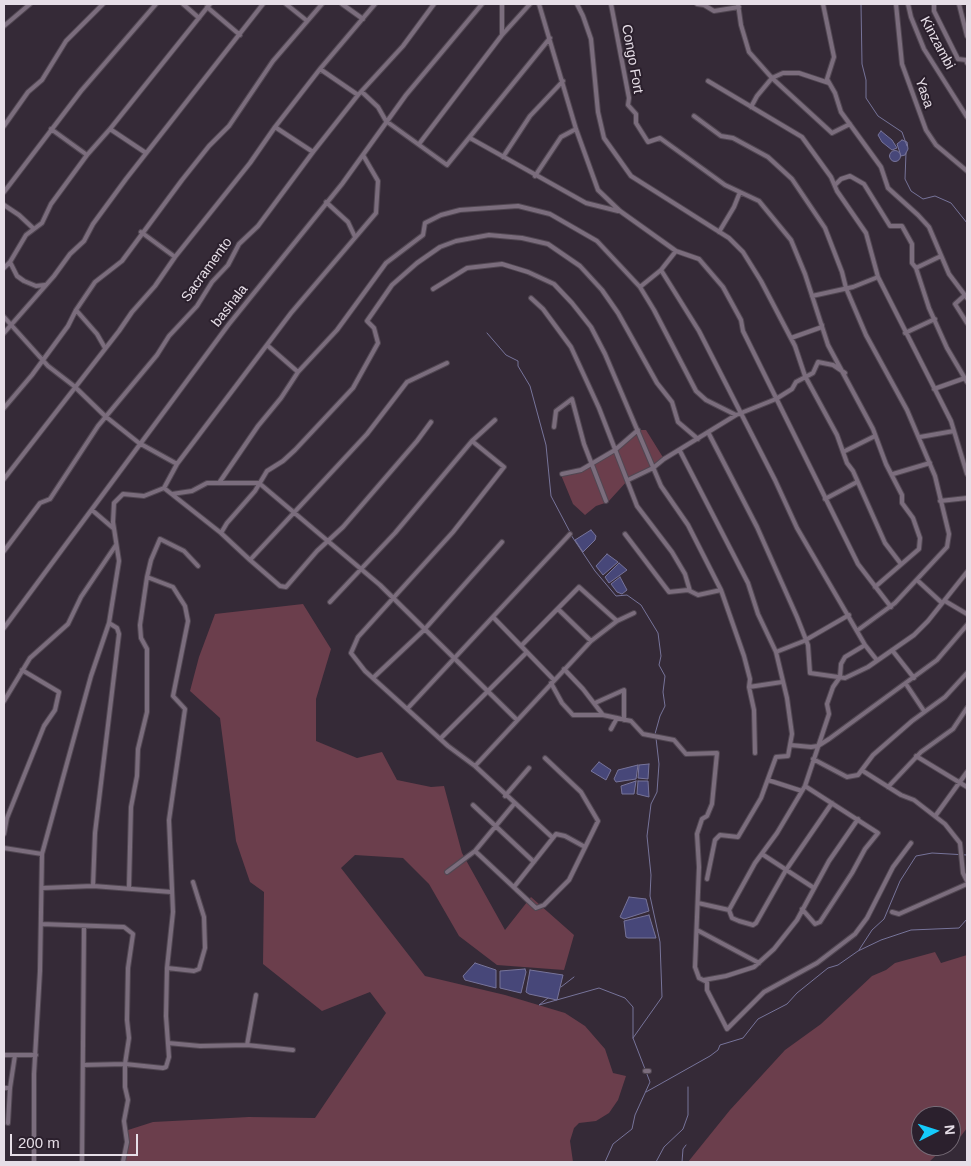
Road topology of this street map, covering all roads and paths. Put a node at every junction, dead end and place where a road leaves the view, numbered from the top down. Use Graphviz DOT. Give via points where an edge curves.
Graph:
graph roads {
  1 [pos="30,4"];
  2 [pos="103,4"];
  3 [pos="156,4"];
  4 [pos="183,4"];
  5 [pos="264,4"];
  6 [pos="286,4"];
  7 [pos="322,4"];
  8 [pos="342,4"];
  9 [pos="376,4"];
  10 [pos="434,4"];
  11 [pos="482,4"];
  12 [pos="502,4"];
  13 [pos="530,4"];
  14 [pos="539,4"];
  15 [pos="577,4"];
  16 [pos="611,4"];
  17 [pos="697,4"];
  18 [pos="823,4"];
  19 [pos="896,4"];
  20 [pos="908,4"];
  21 [pos="934,4"];
  22 [pos="959,4"];
  23 [pos="208,6"];
  24 [pos="739,6"];
  25 [pos="199,18"];
  26 [pos="363,19"];
  27 [pos="306,20"];
  28 [pos="4,26"];
  29 [pos="240,35"];
  30 [pos="502,35"];
  31 [pos="967,36"];
  32 [pos="550,38"];
  33 [pos="967,63"];
  34 [pos="320,69"];
  35 [pos="772,78"];
  36 [pos="563,81"];
  37 [pos="708,81"];
  38 [pos="828,83"];
  39 [pos="360,94"];
  40 [pos="751,107"];
  41 [pos="694,116"];
  42 [pos="967,118"];
  43 [pos="386,121"];
  44 [pos="850,124"];
  45 [pos="4,126"];
  46 [pos="275,127"];
  47 [pos="576,128"];
  48 [pos="51,129"];
  49 [pos="110,130"];
  50 [pos="470,138"];
  51 [pos="419,144"];
  52 [pos="313,152"];
  53 [pos="146,153"];
  54 [pos="87,155"];
  55 [pos="363,155"];
  56 [pos="502,157"];
  57 [pos="967,171"];
  58 [pos="535,176"];
  59 [pos="835,185"];
  60 [pos="4,192"];
  61 [pos="740,192"];
  62 [pos="326,202"];
  63 [pos="4,205"];
  64 [pos="620,211"];
  65 [pos="34,230"];
  66 [pos="141,232"];
  67 [pos="719,232"];
  68 [pos="355,237"];
  69 [pos="676,251"];
  70 [pos="175,256"];
  71 [pos="941,256"];
  72 [pos="10,262"];
  73 [pos="4,268"];
  74 [pos="916,268"];
  75 [pos="661,270"];
  76 [pos="878,277"];
  77 [pos="45,285"];
  78 [pos="640,288"];
  79 [pos="846,288"];
  80 [pos="433,289"];
  81 [pos="812,296"];
  82 [pos="966,297"];
  83 [pos="531,298"];
  84 [pos="76,310"];
  85 [pos="4,317"];
  86 [pos="935,319"];
  87 [pos="822,322"];
  88 [pos="967,323"];
  89 [pos="10,324"];
  90 [pos="4,333"];
  91 [pos="905,333"];
  92 [pos="791,338"];
  93 [pos="267,345"];
  94 [pos="105,348"];
  95 [pos="43,360"];
  96 [pos="447,363"];
  97 [pos="298,372"];
  98 [pos="845,373"];
  99 [pos="805,376"];
  100 [pos="966,380"];
  101 [pos="74,386"];
  102 [pos="934,389"];
  103 [pos="776,399"];
  104 [pos="4,408"];
  105 [pos="738,414"];
  106 [pos="105,416"];
  107 [pos="495,420"];
  108 [pos="431,422"];
  109 [pos="554,427"];
  110 [pos="638,430"];
  111 [pos="954,431"];
  112 [pos="708,432"];
  113 [pos="875,436"];
  114 [pos="920,437"];
  115 [pos="698,439"];
  116 [pos="472,441"];
  117 [pos="139,443"];
  118 [pos="616,450"];
  119 [pos="680,451"];
  120 [pos="843,452"];
  121 [pos="593,463"];
  122 [pos="930,463"];
  123 [pos="177,464"];
  124 [pos="653,468"];
  125 [pos="562,474"];
  126 [pos="893,474"];
  127 [pos="967,474"];
  128 [pos="4,479"];
  129 [pos="628,480"];
  130 [pos="219,482"];
  131 [pos="857,482"];
  132 [pos="259,483"];
  133 [pos="164,488"];
  134 [pos="172,494"];
  135 [pos="967,498"];
  136 [pos="826,499"];
  137 [pos="606,501"];
  138 [pos="940,501"];
  139 [pos="92,510"];
  140 [pos="295,514"];
  141 [pos="113,528"];
  142 [pos="221,533"];
  143 [pos="570,534"];
  144 [pos="625,534"];
  145 [pos="329,542"];
  146 [pos="502,542"];
  147 [pos="116,546"];
  148 [pos="4,552"];
  149 [pos="250,560"];
  150 [pos="901,564"];
  151 [pos="198,566"];
  152 [pos="361,569"];
  153 [pos="967,572"];
  154 [pos="147,577"];
  155 [pos="917,580"];
  156 [pos="875,587"];
  157 [pos="721,590"];
  158 [pos="690,591"];
  159 [pos="393,598"];
  160 [pos="330,602"];
  161 [pos="944,602"];
  162 [pos="891,607"];
  163 [pos="558,609"];
  164 [pos="634,613"];
  165 [pos="967,614"];
  166 [pos="849,615"];
  167 [pos="493,618"];
  168 [pos="617,621"];
  169 [pos="108,623"];
  170 [pos="967,625"];
  171 [pos="4,628"];
  172 [pos="424,630"];
  173 [pos="858,630"];
  174 [pos="806,640"];
  175 [pos="591,642"];
  176 [pos="865,645"];
  177 [pos="521,646"];
  178 [pos="892,650"];
  179 [pos="527,652"];
  180 [pos="776,652"];
  181 [pos="454,659"];
  182 [pos="876,660"];
  183 [pos="564,669"];
  184 [pos="22,670"];
  185 [pos="967,673"];
  186 [pos="840,677"];
  187 [pos="374,678"];
  188 [pos="914,678"];
  189 [pos="552,682"];
  190 [pos="782,682"];
  191 [pos="906,684"];
  192 [pos="749,687"];
  193 [pos="488,690"];
  194 [pos="4,701"];
  195 [pos="595,703"];
  196 [pos="408,708"];
  197 [pos="967,708"];
  198 [pos="924,711"];
  199 [pos="603,715"];
  200 [pos="617,718"];
  201 [pos="517,720"];
  202 [pos="624,720"];
  203 [pos="611,729"];
  204 [pos="441,738"];
  205 [pos="790,744"];
  206 [pos="818,746"];
  207 [pos="755,753"];
  208 [pos="916,756"];
  209 [pos="545,758"];
  210 [pos="813,760"];
  211 [pos="475,766"];
  212 [pos="529,768"];
  213 [pos="863,771"];
  214 [pos="967,772"];
  215 [pos="768,780"];
  216 [pos="960,784"];
  217 [pos="804,786"];
  218 [pos="888,787"];
  219 [pos="967,787"];
  220 [pos="802,791"];
  221 [pos="505,796"];
  222 [pos="832,802"];
  223 [pos="473,804"];
  224 [pos="514,804"];
  225 [pos="936,815"];
  226 [pos="858,819"];
  227 [pos="496,825"];
  228 [pos="4,834"];
  229 [pos="553,838"];
  230 [pos="911,843"];
  231 [pos="584,847"];
  232 [pos="4,848"];
  233 [pos="475,851"];
  234 [pos="42,854"];
  235 [pos="762,854"];
  236 [pos="534,862"];
  237 [pos="786,870"];
  238 [pos="447,872"];
  239 [pos="707,879"];
  240 [pos="193,882"];
  241 [pos="967,882"];
  242 [pos="94,886"];
  243 [pos="129,887"];
  244 [pos="514,887"];
  245 [pos="43,888"];
  246 [pos="814,888"];
  247 [pos="171,892"];
  248 [pos="698,903"];
  249 [pos="802,909"];
  250 [pos="729,910"];
  251 [pos="892,912"];
  252 [pos="41,924"];
  253 [pos="84,926"];
  254 [pos="697,930"];
  255 [pos="759,963"];
  256 [pos="167,968"];
  257 [pos="704,980"];
  258 [pos="256,995"];
  259 [pos="168,1043"];
  260 [pos="247,1045"];
  261 [pos="293,1050"];
  262 [pos="4,1055"];
  263 [pos="14,1055"];
  264 [pos="36,1055"];
  265 [pos="125,1064"];
  266 [pos="83,1065"];
  267 [pos="4,1088"];
  268 [pos="10,1088"];
  269 [pos="8,1123"];
  270 [pos="34,1162"];
  271 [pos="82,1162"];
  272 [pos="123,1162"];
  1 -- 28 [label="street"];
  2 -- 45 [label="street" via="66,41 42,80 28,92"];
  3 -- 48 [label="street"];
  4 -- 25 [label="street"];
  5 -- 29 [label="street"];
  6 -- 27 [label="street"];
  7 -- 27 [label="street"];
  8 -- 26 [label="street"];
  9 -- 26 [label="street"];
  10 -- 39 [label="street, Sacramento" via="403,46"];
  11 -- 43 [label="street, bashala"];
  12 -- 30 [label="street"];
  13 -- 30 [label="street"];
  14 -- 32 [label="street"];
  15 -- 67 [label="street" via="591,39 598,112 604,138 632,176"];
  16 -- 61 [label="street, Congo Fort" via="629,107 636,114 636,123 649,143 660,138 725,185"];
  17 -- 24 [label="street" via="712,11"];
  18 -- 38 [label="street" via="834,57"];
  19 -- 57 [label="street, Yasa" via="902,64 926,130 936,145"];
  20 -- 42 [label="street, Kinzambi" via="924,49"];
  21 -- 33 [label="street" via="934,11 958,59"];
  22 -- 31 [label="street"];
  23 -- 25 [label="street"];
  23 -- 29 [label="street"];
  24 -- 35 [label="street" via="749,52"];
  25 -- 49 [label="street"];
  26 -- 34 [label="street"];
  27 -- 66 [label="street" via="273,61 229,126 209,146"];
  29 -- 53 [label="street"];
  30 -- 51 [label="street"];
  32 -- 36 [label="street"];
  32 -- 50 [label="street"];
  34 -- 39 [label="street"];
  34 -- 46 [label="street"];
  35 -- 38 [label="street" via="783,73 799,73"];
  35 -- 40 [label="street"];
  35 -- 44 [label="street" via="832,133"];
  36 -- 47 [label="street"];
  36 -- 56 [label="street" via="530,116"];
  37 -- 40 [label="street"];
  38 -- 44 [label="street"];
  39 -- 43 [label="street" via="378,107"];
  39 -- 52 [label="street, Sacramento"];
  40 -- 59 [label="street" via="802,137"];
  41 -- 79 [label="street" via="722,136 733,138 768,157 792,178 825,228"];
  43 -- 51 [label="street"];
  43 -- 55 [label="street, bashala"];
  44 -- 71 [label="street" via="881,168 888,188 929,228"];
  46 -- 52 [label="street"];
  46 -- 70 [label="street"];
  47 -- 58 [label="street" via="561,137"];
  47 -- 64 [label="street" via="598,190"];
  48 -- 54 [label="street"];
  48 -- 60 [label="street"];
  49 -- 53 [label="street"];
  49 -- 54 [label="street"];
  50 -- 51 [label="street" via="447,164"];
  50 -- 56 [label="street"];
  52 -- 106 [label="street, Sacramento" via="264,219 239,244 197,306 168,336 157,355"];
  53 -- 77 [label="street" via="84,241"];
  54 -- 65 [label="street"];
  55 -- 62 [label="street, bashala"];
  55 -- 68 [label="street" via="378,181 377,211"];
  56 -- 58 [label="street"];
  58 -- 64 [label="street" via="586,203"];
  59 -- 74 [label="street" via="846,176 864,184 890,226 902,226 908,235 912,244 912,263"];
  59 -- 76 [label="street" via="866,233"];
  61 -- 67 [label="street"];
  61 -- 81 [label="street" via="759,201 788,235"];
  62 -- 68 [label="street" via="348,222"];
  62 -- 117 [label="street, bashala"];
  63 -- 65 [label="street"];
  64 -- 69 [label="street"];
  65 -- 72 [label="street" via="26,235"];
  66 -- 70 [label="street"];
  66 -- 84 [label="street" via="122,261 99,277"];
  67 -- 92 [label="street" via="734,241 743,252"];
  68 -- 93 [label="street"];
  69 -- 75 [label="street"];
  69 -- 103 [label="street" via="698,259 724,288"];
  70 -- 94 [label="street"];
  71 -- 74 [label="street"];
  71 -- 82 [label="street" via="949,274"];
  72 -- 73 [label="street"];
  72 -- 77 [label="street" via="17,276 24,281 36,286"];
  74 -- 86 [label="street"];
  75 -- 78 [label="street"];
  75 -- 105 [label="street" via="699,331"];
  76 -- 79 [label="street"];
  76 -- 91 [label="street"];
  77 -- 89 [label="street"];
  78 -- 97 [label="street" via="597,241 547,212 500,206 441,215 425,223 423,235 386,263 336,330"];
  78 -- 105 [label="street" via="696,391 705,399"];
  79 -- 81 [label="street"];
  79 -- 114 [label="street" via="870,344"];
  80 -- 110 [label="street" via="467,268 498,264 528,272 554,284 572,302 598,339"];
  81 -- 87 [label="street"];
  82 -- 88 [label="street" via="955,304"];
  83 -- 118 [label="street" via="572,347"];
  84 -- 94 [label="street" via="98,334"];
  84 -- 95 [label="street"];
  85 -- 89 [label="street"];
  86 -- 91 [label="street"];
  86 -- 100 [label="street"];
  87 -- 92 [label="street" via="822,327"];
  87 -- 98 [label="street" via="828,344"];
  89 -- 90 [label="street"];
  89 -- 95 [label="street"];
  91 -- 102 [label="street"];
  92 -- 99 [label="street"];
  93 -- 97 [label="street"];
  93 -- 123 [label="street"];
  94 -- 101 [label="street"];
  95 -- 101 [label="street"];
  95 -- 104 [label="street"];
  96 -- 140 [label="street" via="407,382 367,434"];
  97 -- 130 [label="street"];
  98 -- 99 [label="street" via="820,362 813,373"];
  98 -- 113 [label="street"];
  99 -- 103 [label="street"];
  99 -- 120 [label="street" via="822,403"];
  100 -- 102 [label="street"];
  101 -- 106 [label="street"];
  101 -- 128 [label="street"];
  102 -- 111 [label="street"];
  103 -- 105 [label="street"];
  103 -- 136 [label="street"];
  105 -- 112 [label="street"];
  105 -- 166 [label="street" via="776,480 796,528"];
  106 -- 117 [label="street"];
  106 -- 148 [label="street, Sacramento" via="50,499 40,503"];
  107 -- 116 [label="street"];
  108 -- 145 [label="street"];
  109 -- 121 [label="street" via="556,411 571,399"];
  110 -- 118 [label="street"];
  110 -- 124 [label="street"];
  111 -- 114 [label="street"];
  111 -- 127 [label="street"];
  112 -- 115 [label="street"];
  112 -- 174 [label="street" via="757,527"];
  113 -- 120 [label="street"];
  113 -- 126 [label="street"];
  114 -- 122 [label="street"];
  115 -- 119 [label="street"];
  115 -- 132 [label="street" via="678,422 672,402 628,328 586,272 548,244 489,235 440,247 392,285 367,321 374,328 378,345 352,388 295,450 267,471"];
  116 -- 152 [label="street"];
  116 -- 159 [label="street" via="504,467 453,532"];
  117 -- 123 [label="street"];
  117 -- 139 [label="street, bashala"];
  118 -- 121 [label="street"];
  118 -- 129 [label="street"];
  119 -- 124 [label="street"];
  119 -- 180 [label="street" via="748,583"];
  120 -- 131 [label="street"];
  121 -- 125 [label="street" via="581,470"];
  121 -- 137 [label="street"];
  122 -- 126 [label="street"];
  122 -- 138 [label="street"];
  123 -- 133 [label="street"];
  124 -- 129 [label="street"];
  124 -- 157 [label="street" via="661,486 688,525"];
  126 -- 150 [label="street" via="920,542 919,549"];
  129 -- 158 [label="street" via="637,506 672,552 685,574"];
  130 -- 132 [label="street"];
  130 -- 134 [label="street" via="208,483 190,492"];
  131 -- 136 [label="street"];
  131 -- 150 [label="street" via="885,543"];
  132 -- 140 [label="street"];
  132 -- 142 [label="street"];
  133 -- 134 [label="street"];
  133 -- 141 [label="street" via="144,496 126,494 118,498 114,503"];
  134 -- 142 [label="street"];
  135 -- 138 [label="street"];
  136 -- 156 [label="street" via="858,564"];
  138 -- 155 [label="street" via="949,541"];
  139 -- 141 [label="street"];
  139 -- 171 [label="street, bashala"];
  140 -- 145 [label="street"];
  140 -- 149 [label="street"];
  141 -- 147 [label="street"];
  142 -- 149 [label="street"];
  143 -- 167 [label="street"];
  144 -- 158 [label="street" via="669,592"];
  145 -- 149 [label="street" via="284,588"];
  145 -- 152 [label="street"];
  146 -- 172 [label="street"];
  147 -- 169 [label="street" via="119,561"];
  147 -- 184 [label="street" via="80,597 68,624 30,658"];
  150 -- 156 [label="street"];
  151 -- 154 [label="street" via="184,552 160,539"];
  152 -- 159 [label="street"];
  152 -- 160 [label="street"];
  153 -- 161 [label="street"];
  154 -- 243 [label="street" via="140,626 141,638 148,649 147,717 138,749"];
  154 -- 247 [label="street" via="173,588 185,606 188,621 173,696 185,708 169,820"];
  155 -- 161 [label="street"];
  155 -- 162 [label="street"];
  156 -- 162 [label="street"];
  157 -- 158 [label="street" via="694,595"];
  157 -- 192 [label="street" via="744,656"];
  159 -- 172 [label="street"];
  159 -- 187 [label="street" via="358,637 351,653"];
  161 -- 165 [label="street"];
  161 -- 178 [label="street" via="914,635"];
  162 -- 173 [label="street"];
  163 -- 168 [label="street" via="579,587"];
  163 -- 175 [label="street"];
  163 -- 177 [label="street"];
  164 -- 168 [label="street"];
  166 -- 173 [label="street"];
  166 -- 174 [label="street"];
  167 -- 177 [label="street"];
  167 -- 181 [label="street"];
  168 -- 175 [label="street"];
  169 -- 234 [label="street"];
  169 -- 242 [label="street" via="117,628 119,634 95,833"];
  170 -- 188 [label="street" via="943,654"];
  172 -- 181 [label="street"];
  172 -- 187 [label="street"];
  173 -- 176 [label="street"];
  174 -- 180 [label="street"];
  174 -- 186 [label="street" via="810,673"];
  175 -- 183 [label="street"];
  176 -- 182 [label="street"];
  176 -- 186 [label="street" via="845,657"];
  177 -- 179 [label="street"];
  178 -- 182 [label="street"];
  178 -- 188 [label="street"];
  179 -- 189 [label="street"];
  179 -- 193 [label="street"];
  180 -- 190 [label="street"];
  181 -- 193 [label="street"];
  181 -- 196 [label="street"];
  182 -- 186 [label="street" via="849,677"];
  183 -- 189 [label="street"];
  183 -- 195 [label="street"];
  184 -- 194 [label="street"];
  184 -- 228 [label="street" via="60,692 7,818"];
  185 -- 198 [label="street" via="945,697"];
  186 -- 206 [label="street" via="833,687 829,714"];
  187 -- 196 [label="street"];
  188 -- 191 [label="street"];
  189 -- 199 [label="street" via="572,715"];
  189 -- 201 [label="street"];
  190 -- 192 [label="street"];
  190 -- 205 [label="street" via="792,734"];
  191 -- 198 [label="street"];
  191 -- 206 [label="street"];
  192 -- 207 [label="street" via="754,710"];
  193 -- 201 [label="street"];
  193 -- 204 [label="street"];
  195 -- 199 [label="street"];
  195 -- 202 [label="street" via="624,690"];
  196 -- 204 [label="street"];
  197 -- 208 [label="street" via="953,729"];
  198 -- 213 [label="street" via="873,755"];
  199 -- 200 [label="street"];
  200 -- 202 [label="street"];
  200 -- 203 [label="street"];
  201 -- 211 [label="street"];
  202 -- 248 [label="street" via="635,724 643,734 674,740 686,754 717,753 712,804 707,816 702,818 697,834"];
  204 -- 211 [label="street"];
  205 -- 206 [label="street"];
  205 -- 215 [label="street" via="788,756 776,757"];
  206 -- 210 [label="street"];
  208 -- 216 [label="street"];
  208 -- 218 [label="street"];
  209 -- 231 [label="street" via="581,792 598,822"];
  210 -- 213 [label="street" via="847,777"];
  210 -- 217 [label="street"];
  211 -- 221 [label="street"];
  212 -- 221 [label="street"];
  213 -- 218 [label="street"];
  214 -- 216 [label="street"];
  215 -- 220 [label="street"];
  215 -- 239 [label="street" via="738,837 720,835 716,840"];
  216 -- 219 [label="street"];
  216 -- 225 [label="street"];
  217 -- 220 [label="street"];
  217 -- 222 [label="street"];
  218 -- 225 [label="street"];
  220 -- 235 [label="street"];
  221 -- 224 [label="street"];
  222 -- 226 [label="street"];
  222 -- 237 [label="street"];
  223 -- 227 [label="street"];
  224 -- 227 [label="street"];
  224 -- 229 [label="street"];
  225 -- 241 [label="street" via="960,843"];
  226 -- 246 [label="street"];
  226 -- 249 [label="street" via="877,830 878,834 862,853 820,922 815,924"];
  227 -- 233 [label="street"];
  227 -- 236 [label="street"];
  229 -- 231 [label="street" via="560,834"];
  229 -- 236 [label="street"];
  230 -- 257 [label="street" via="855,934 817,963 764,992 727,1029"];
  231 -- 244 [label="street" via="569,880 539,908 531,906"];
  232 -- 234 [label="street"];
  233 -- 238 [label="street"];
  233 -- 244 [label="street"];
  234 -- 245 [label="street"];
  235 -- 237 [label="street"];
  235 -- 250 [label="street"];
  236 -- 244 [label="street"];
  237 -- 246 [label="street"];
  237 -- 250 [label="street" via="756,923 753,925 732,918"];
  240 -- 256 [label="street" via="204,917 205,948 200,969"];
  241 -- 251 [label="street" via="899,914"];
  242 -- 243 [label="street"];
  242 -- 245 [label="street"];
  243 -- 247 [label="street"];
  245 -- 252 [label="street"];
  246 -- 249 [label="street"];
  247 -- 256 [label="street" via="173,912"];
  248 -- 250 [label="street"];
  248 -- 254 [label="street"];
  249 -- 255 [label="street" via="781,942"];
  252 -- 253 [label="street"];
  252 -- 264 [label="street"];
  253 -- 265 [label="street" via="124,927 133,934 128,968 129,1038"];
  253 -- 266 [label="street"];
  254 -- 255 [label="street"];
  254 -- 257 [label="street" via="695,967 699,978"];
  255 -- 257 [label="street" via="735,974"];
  256 -- 259 [label="street"];
  258 -- 260 [label="street"];
  259 -- 260 [label="street"];
  259 -- 265 [label="street" via="169,1057 163,1068"];
  260 -- 261 [label="street"];
  262 -- 263 [label="street"];
  263 -- 264 [label="street"];
  263 -- 268 [label="street"];
  264 -- 270 [label="street"];
  265 -- 266 [label="street"];
  265 -- 272 [label="street" via="128,1100 124,1116 127,1135"];
  266 -- 271 [label="street"];
  267 -- 268 [label="street"];
  268 -- 269 [label="street"];
}
